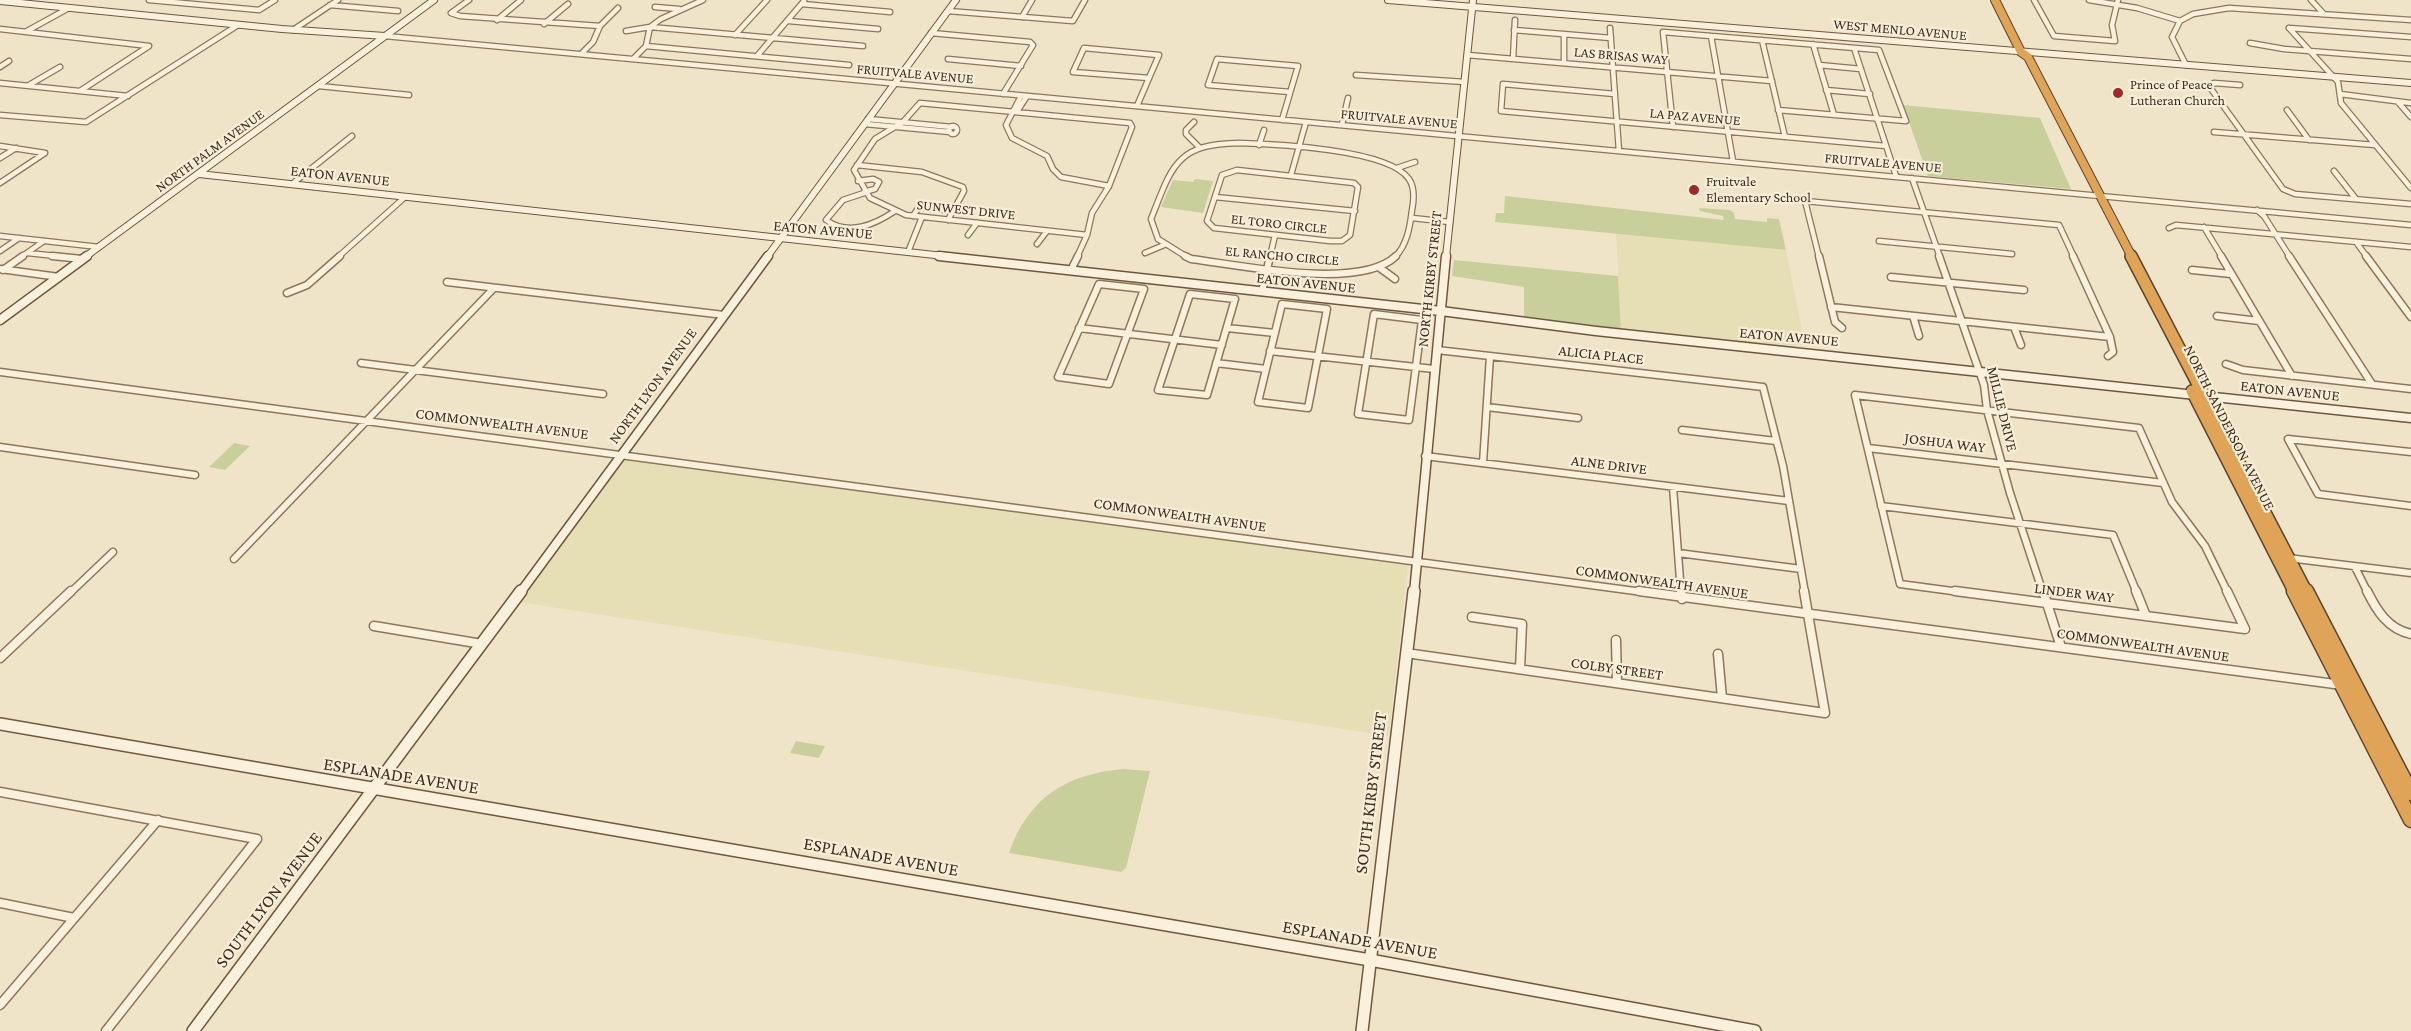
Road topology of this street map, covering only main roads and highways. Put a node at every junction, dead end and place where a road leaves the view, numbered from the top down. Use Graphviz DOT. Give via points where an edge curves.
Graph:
graph roads {
  1 [pos="1995,0"];
  2 [pos="2021,52"];
  3 [pos="2050,116"];
  4 [pos="2067,133"];
  5 [pos="2095,195"];
  6 [pos="2349,686"];
  7 [pos="2411,793"];
  8 [pos="2411,820"];
  1 -- 2 [label="highway, NORTH SANDERSON AVENUE"];
  2 -- 3 [label="highway, NORTH SANDERSON AVENUE" via="2019,56"];
  2 -- 4 [label="highway, NORTH SANDERSON AVENUE" via="2028,57"];
  3 -- 4 [label="highway"];
  3 -- 5 [label="highway, NORTH SANDERSON AVENUE"];
  4 -- 5 [label="highway, NORTH SANDERSON AVENUE"];
  5 -- 6 [label="highway, NORTH SANDERSON AVENUE"];
  6 -- 7 [label="highway, NORTH SANDERSON AVENUE"];
  6 -- 8 [label="highway, NORTH SANDERSON AVENUE"];
}
